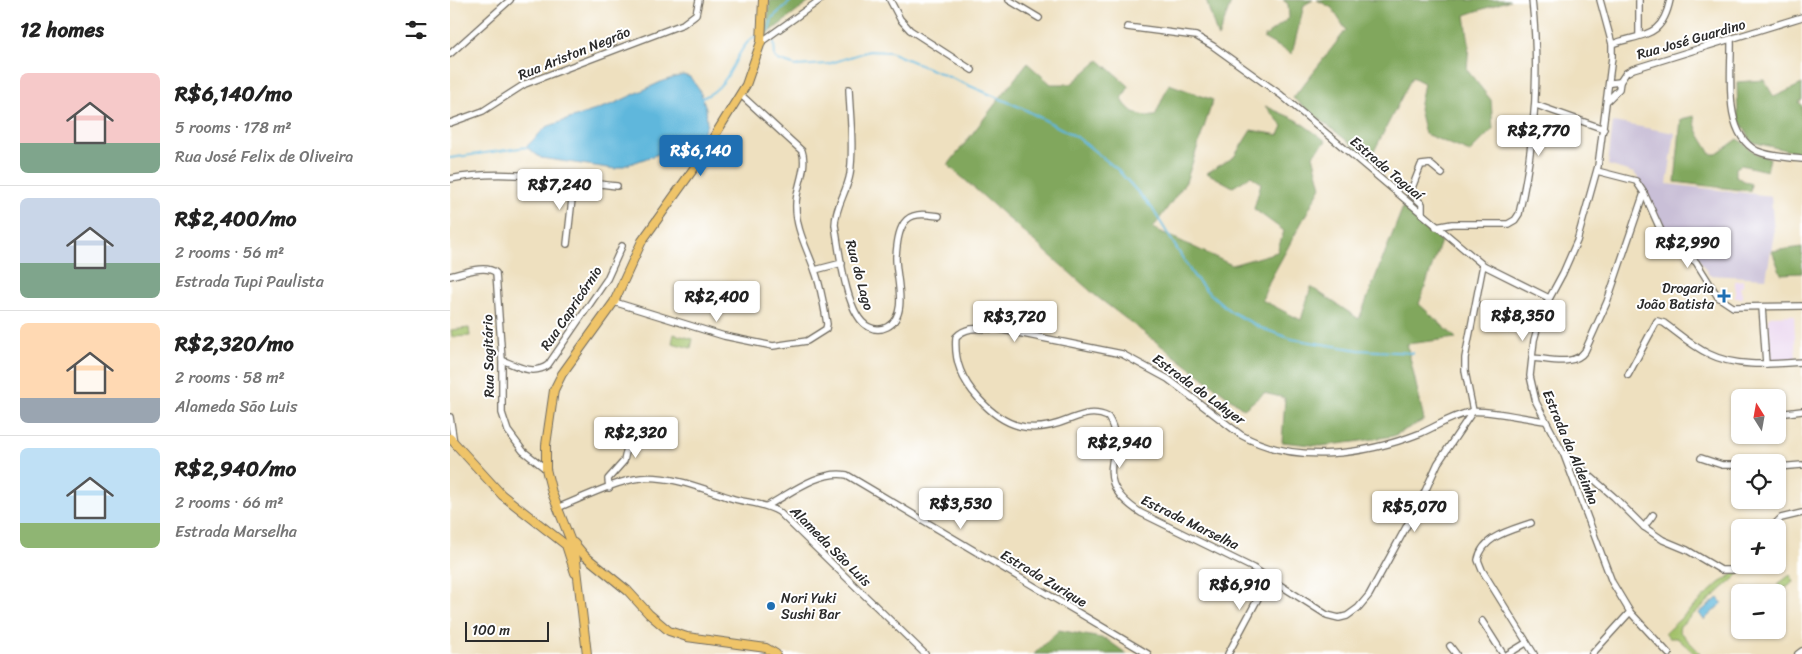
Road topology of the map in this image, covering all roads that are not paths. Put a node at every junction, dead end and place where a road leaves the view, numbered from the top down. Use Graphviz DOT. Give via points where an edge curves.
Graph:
graph roads {
  1 [pos="510,0"];
  2 [pos="699,0"];
  3 [pos="763,0"];
  4 [pos="820,0"];
  5 [pos="890,0"];
  6 [pos="1009,0"];
  7 [pos="1532,0"];
  8 [pos="1600,0"];
  9 [pos="1639,0"];
  10 [pos="1670,0"];
  11 [pos="1802,17"];
  12 [pos="1039,18"];
  13 [pos="1127,27"];
  14 [pos="1639,35"];
  15 [pos="1732,40"];
  16 [pos="760,42"];
  17 [pos="1612,44"];
  18 [pos="450,54"];
  19 [pos="972,70"];
  20 [pos="1620,82"];
  21 [pos="1611,83"];
  22 [pos="848,89"];
  23 [pos="740,94"];
  24 [pos="1608,100"];
  25 [pos="1536,105"];
  26 [pos="450,123"];
  27 [pos="1604,129"];
  28 [pos="1802,159"];
  29 [pos="1597,171"];
  30 [pos="1442,174"];
  31 [pos="450,178"];
  32 [pos="574,181"];
  33 [pos="617,186"];
  34 [pos="1644,192"];
  35 [pos="1422,214"];
  36 [pos="939,216"];
  37 [pos="1436,227"];
  38 [pos="567,244"];
  39 [pos="622,246"];
  40 [pos="842,264"];
  41 [pos="1483,265"];
  42 [pos="815,270"];
  43 [pos="450,276"];
  44 [pos="1550,298"];
  45 [pos="614,302"];
  46 [pos="1762,306"];
  47 [pos="1802,306"];
  48 [pos="956,337"];
  49 [pos="1532,358"];
  50 [pos="502,360"];
  51 [pos="1802,362"];
  52 [pos="1766,364"];
  53 [pos="1628,375"];
  54 [pos="1802,411"];
  55 [pos="1473,412"];
  56 [pos="1786,413"];
  57 [pos="450,417"];
  58 [pos="1545,421"];
  59 [pos="632,425"];
  60 [pos="452,441"];
  61 [pos="1563,453"];
  62 [pos="1701,458"];
  63 [pos="1731,465"];
  64 [pos="1802,465"];
  65 [pos="1786,466"];
  66 [pos="546,469"];
  67 [pos="609,488"];
  68 [pos="767,506"];
  69 [pos="557,508"];
  70 [pos="1802,513"];
  71 [pos="1653,515"];
  72 [pos="1780,519"];
  73 [pos="1531,523"];
  74 [pos="1644,527"];
  75 [pos="569,543"];
  76 [pos="572,553"];
  77 [pos="585,556"];
  78 [pos="1731,570"];
  79 [pos="1269,578"];
  80 [pos="1630,612"];
  81 [pos="1482,621"];
  82 [pos="1526,643"];
  83 [pos="1450,646"];
  84 [pos="1802,651"];
  85 [pos="587,654"];
  86 [pos="776,654"];
  87 [pos="925,654"];
  88 [pos="1148,654"];
  89 [pos="1228,654"];
  90 [pos="1456,654"];
  91 [pos="1503,654"];
  92 [pos="1508,654"];
  93 [pos="1534,654"];
  94 [pos="1592,654"];
  95 [pos="1669,654"];
  96 [pos="1798,654"];
  1 -- 18 [label="street"];
  2 -- 26 [label="street, Rua Ariston Negrão" via="696,14 683,24 525,84 483,111"];
  3 -- 16 [label="main road"];
  4 -- 16 [label="street"];
  5 -- 19 [label="street" via="910,30"];
  6 -- 12 [label="street"];
  7 -- 25 [label="street"];
  8 -- 17 [label="street, Estrada da Aldeinha"];
  9 -- 14 [label="street"];
  10 -- 14 [label="street" via="1666,18 1658,29"];
  11 -- 15 [label="street, Rua José Guardino"];
  13 -- 35 [label="street, Estrada Taguaí" via="1196,36 1213,46 1281,95"];
  14 -- 17 [label="street"];
  15 -- 20 [label="street, Rua José Guardino" via="1633,69"];
  15 -- 28 [label="street" via="1732,114 1738,130 1747,144 1757,151"];
  16 -- 23 [label="main road" via="754,65"];
  17 -- 21 [label="street, Estrada da Aldeinha"];
  20 -- 21 [label="street"];
  20 -- 24 [label="street" via="1619,89"];
  21 -- 24 [label="street, Estrada da Aldeinha"];
  22 -- 40 [label="street, Rua do Lago" via="851,167 835,216"];
  23 -- 42 [label="street" via="802,151 804,159 796,214"];
  23 -- 45 [label="main road" via="697,164 642,241"];
  24 -- 27 [label="street, Estrada da Aldeinha"];
  25 -- 27 [label="street"];
  25 -- 37 [label="street" via="1520,207 1515,220 1508,224"];
  27 -- 29 [label="street, Estrada da Aldeinha"];
  29 -- 34 [label="street" via="1630,178"];
  29 -- 44 [label="street, Estrada da Aldeinha" via="1577,241"];
  30 -- 35 [label="street" via="1430,164 1421,165 1410,193 1422,204"];
  31 -- 32 [label="street" via="505,175"];
  32 -- 33 [label="street"];
  32 -- 38 [label="street"];
  34 -- 46 [label="street" via="1666,242 1696,262 1718,297 1733,307"];
  34 -- 49 [label="street" via="1607,302 1586,352 1572,361"];
  35 -- 37 [label="street, Estrada Taguaí"];
  36 -- 40 [label="street, Rua do Lago" via="911,216 900,230 896,256 900,304 895,320 888,326 872,329 858,319"];
  37 -- 41 [label="street, Estrada Taguaí"];
  39 -- 50 [label="street, Rua Capricórnio" via="607,279 548,365 526,370"];
  40 -- 42 [label="street"];
  41 -- 44 [label="street, Estrada Taguaí"];
  41 -- 55 [label="street" via="1465,358"];
  42 -- 45 [label="street" via="826,329 807,340 790,344 773,346 744,341"];
  43 -- 50 [label="street, Rua Sagitário" via="482,270 492,270 496,274"];
  44 -- 49 [label="street, Estrada da Aldeinha" via="1542,312"];
  45 -- 66 [label="main road" via="554,390"];
  46 -- 47 [label="street"];
  46 -- 52 [label="street"];
  48 -- 55 [label="street, Estrada do Lahyer" via="966,329 998,329 1122,354 1168,379 1241,435 1302,454 1360,450 1392,443"];
  48 -- 79 [label="street, Estrada Marselha" via="957,360 964,380 992,413 1009,424 1025,428 1058,424 1093,412 1108,417 1113,435 1110,476 1118,495 1127,504"];
  49 -- 58 [label="street, Estrada da Aldeinha" via="1530,376"];
  50 -- 66 [label="street, Rua Sagitário" via="501,404 508,431 523,451"];
  51 -- 52 [label="street"];
  52 -- 53 [label="street" via="1712,356 1664,323 1656,321"];
  54 -- 56 [label="street"];
  55 -- 58 [label="street, Estrada do Lahyer"];
  55 -- 79 [label="street, Estrada Marselha" via="1438,463 1373,587 1358,608 1347,616 1332,618"];
  57 -- 60 [label="street"];
  58 -- 61 [label="street, Estrada da Aldeinha"];
  59 -- 67 [label="street" via="624,461 608,479"];
  60 -- 75 [label="main road" via="502,496"];
  61 -- 74 [label="street"];
  61 -- 80 [label="street, Estrada da Aldeinha" via="1612,582"];
  62 -- 63 [label="street"];
  64 -- 65 [label="street"];
  66 -- 69 [label="main road"];
  67 -- 68 [label="street, Alameda São Luis" via="638,478 659,478"];
  67 -- 69 [label="street, Alameda São Luis"];
  68 -- 87 [label="street, Alameda São Luis" via="779,512"];
  68 -- 88 [label="street, Estrada Zurique" via="811,482 836,474 848,475"];
  69 -- 75 [label="main road"];
  70 -- 72 [label="street"];
  71 -- 74 [label="street"];
  73 -- 82 [label="street" via="1488,542 1478,560"];
  74 -- 78 [label="street" via="1721,570"];
  75 -- 76 [label="main road"];
  75 -- 77 [label="main road"];
  76 -- 77 [label="main road"];
  76 -- 85 [label="main road" via="580,588"];
  77 -- 86 [label="main road" via="616,580 669,631 687,637 766,648"];
  79 -- 89 [label="street"];
  80 -- 94 [label="street"];
  80 -- 95 [label="street, Estrada da Aldeinha"];
  81 -- 91 [label="street"];
  82 -- 92 [label="street"];
  82 -- 93 [label="street"];
  83 -- 90 [label="street"];
  84 -- 96 [label="street"];
}
